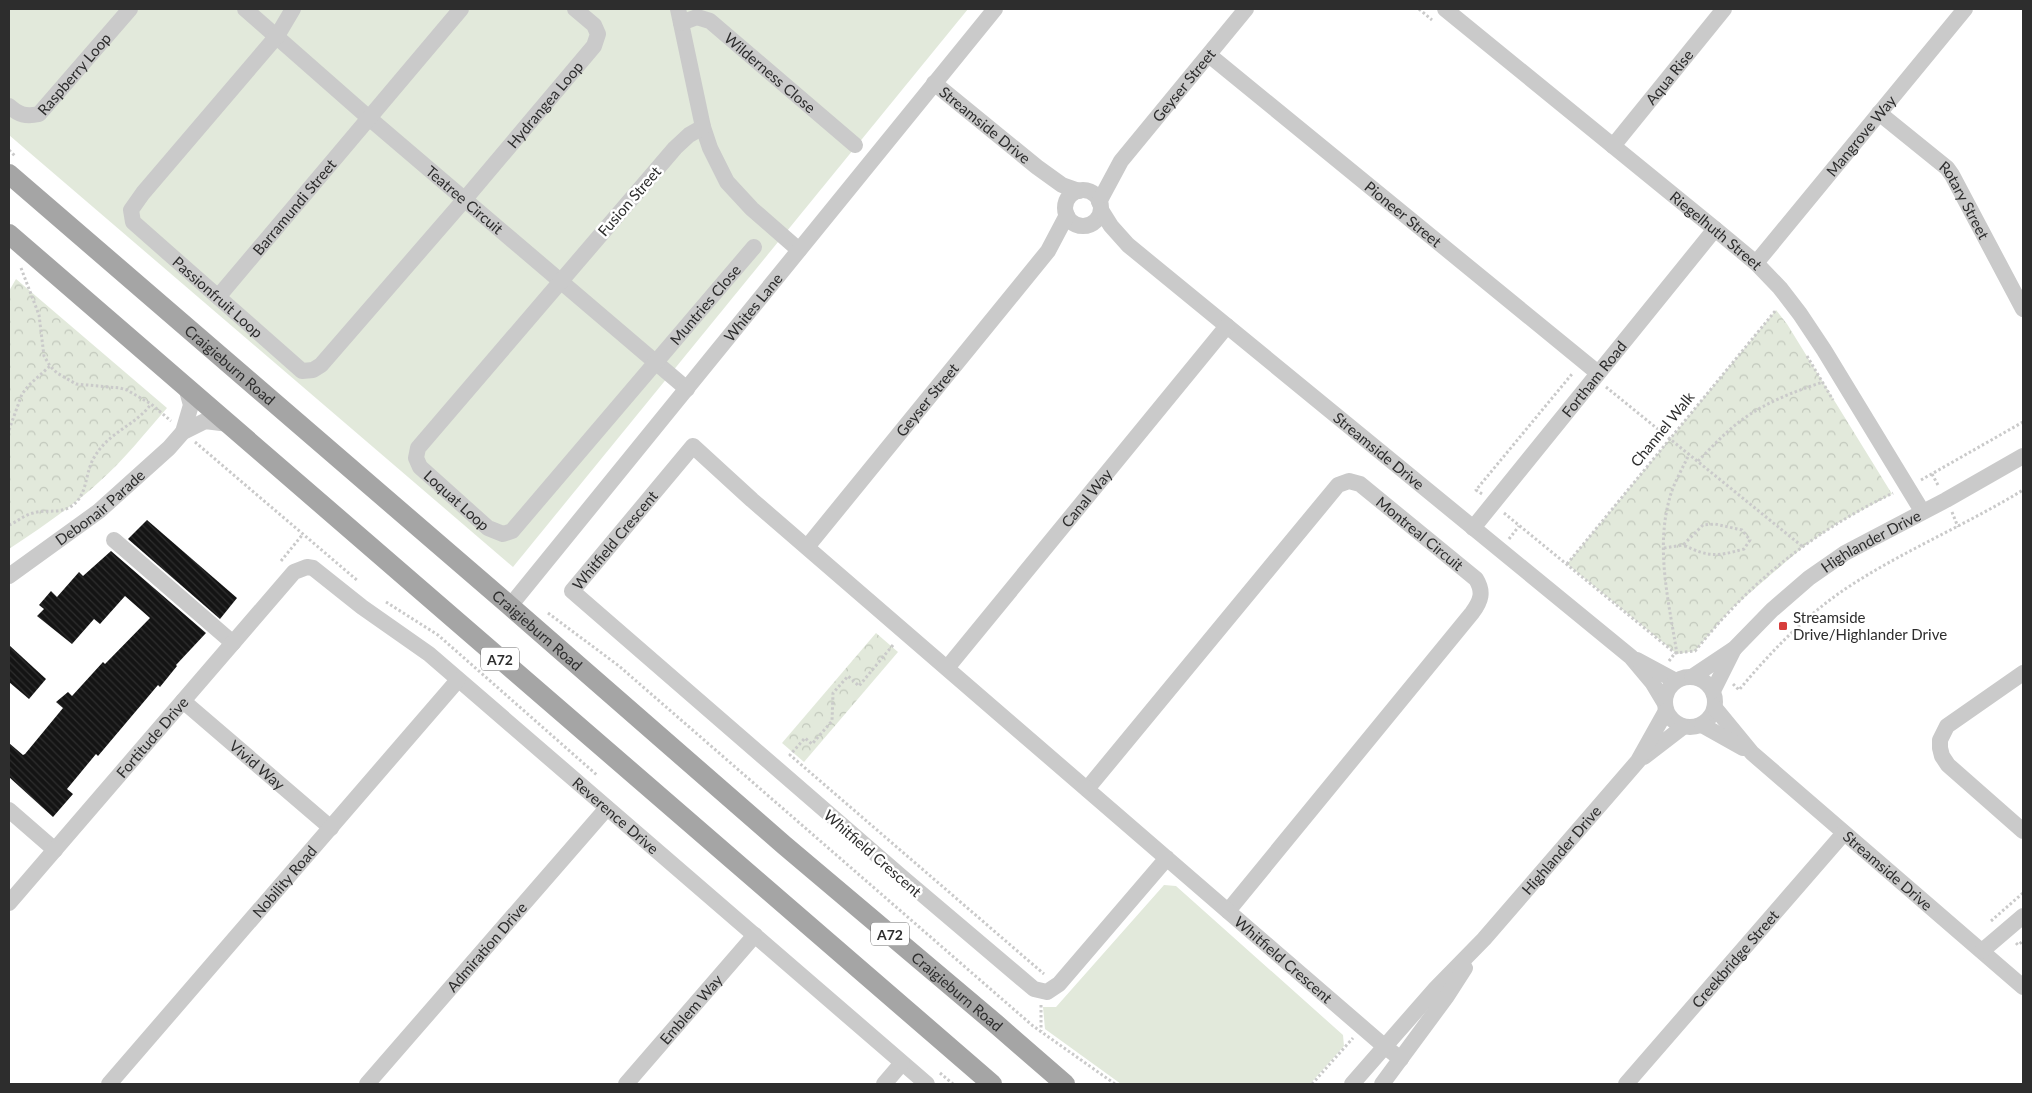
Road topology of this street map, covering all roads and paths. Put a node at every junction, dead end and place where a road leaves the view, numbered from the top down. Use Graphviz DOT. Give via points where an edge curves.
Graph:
graph roads {
  1 [pos="130,9"];
  2 [pos="245,9"];
  3 [pos="293,9"];
  4 [pos="460,9"];
  5 [pos="575,9"];
  6 [pos="995,9"];
  7 [pos="1246,9"];
  8 [pos="1419,9"];
  9 [pos="1445,9"];
  10 [pos="1724,9"];
  11 [pos="1965,9"];
  12 [pos="679,16"];
  13 [pos="1434,21"];
  14 [pos="277,36"];
  15 [pos="1209,55"];
  16 [pos="934,83"];
  17 [pos="9,106"];
  18 [pos="1879,113"];
  19 [pos="369,118"];
  20 [pos="703,127"];
  21 [pos="855,145"];
  22 [pos="1613,146"];
  23 [pos="1121,162"];
  24 [pos="1037,167"];
  25 [pos="9,174"];
  26 [pos="1082,191"];
  27 [pos="465,199"];
  28 [pos="1100,206"];
  29 [pos="1066,211"];
  30 [pos="1083,226"];
  31 [pos="1715,229"];
  32 [pos="9,234"];
  33 [pos="1128,246"];
  34 [pos="754,247"];
  35 [pos="799,250"];
  36 [pos="1048,251"];
  37 [pos="19,263"];
  38 [pos="1756,263"];
  39 [pos="560,281"];
  40 [pos="31,291"];
  41 [pos="218,297"];
  42 [pos="1771,304"];
  43 [pos="2023,309"];
  44 [pos="1776,310"];
  45 [pos="1781,317"];
  46 [pos="1227,326"];
  47 [pos="1802,349"];
  48 [pos="656,363"];
  49 [pos="50,366"];
  50 [pos="1598,373"];
  51 [pos="1823,382"];
  52 [pos="1587,386"];
  53 [pos="186,387"];
  54 [pos="687,389"];
  55 [pos="151,404"];
  56 [pos="1837,406"];
  57 [pos="2023,422"];
  58 [pos="229,424"];
  59 [pos="9,430"];
  60 [pos="183,432"];
  61 [pos="1669,438"];
  62 [pos="1689,454"];
  63 [pos="2023,456"];
  64 [pos="1698,461"];
  65 [pos="1887,486"];
  66 [pos="1908,486"];
  67 [pos="2023,490"];
  68 [pos="1892,494"];
  69 [pos="1492,503"];
  70 [pos="1922,511"];
  71 [pos="9,525"];
  72 [pos="1472,528"];
  73 [pos="303,534"];
  74 [pos="114,540"];
  75 [pos="1682,545"];
  76 [pos="807,547"];
  77 [pos="1804,547"];
  78 [pos="1664,548"];
  79 [pos="1567,564"];
  80 [pos="294,572"];
  81 [pos="9,576"];
  82 [pos="510,606"];
  83 [pos="233,643"];
  84 [pos="893,645"];
  85 [pos="1734,649"];
  86 [pos="1676,654"];
  87 [pos="1631,657"];
  88 [pos="619,666"];
  89 [pos="947,668"];
  90 [pos="1660,671"];
  91 [pos="2023,674"];
  92 [pos="1684,679"];
  93 [pos="458,680"];
  94 [pos="1739,690"];
  95 [pos="1713,691"];
  96 [pos="183,701"];
  97 [pos="1665,706"];
  98 [pos="1715,708"];
  99 [pos="1702,725"];
  100 [pos="1683,727"];
  101 [pos="1752,753"];
  102 [pos="1638,761"];
  103 [pos="1087,789"];
  104 [pos="607,808"];
  105 [pos="9,810"];
  106 [pos="331,828"];
  107 [pos="2023,831"];
  108 [pos="1844,833"];
  109 [pos="55,850"];
  110 [pos="1167,858"];
  111 [pos="9,903"];
  112 [pos="1228,911"];
  113 [pos="2023,916"];
  114 [pos="755,935"];
  115 [pos="1484,939"];
  116 [pos="2018,945"];
  117 [pos="2023,949"];
  118 [pos="1982,951"];
  119 [pos="1057,985"];
  120 [pos="2023,987"];
  121 [pos="1041,992"];
  122 [pos="1363,1027"];
  123 [pos="1041,1032"];
  124 [pos="1343,1034"];
  125 [pos="1351,1040"];
  126 [pos="1384,1046"];
  127 [pos="1401,1059"];
  128 [pos="902,1063"];
  129 [pos="1049,1070"];
  130 [pos="109,1084"];
  131 [pos="367,1084"];
  132 [pos="626,1084"];
  133 [pos="884,1084"];
  134 [pos="926,1084"];
  135 [pos="992,1084"];
  136 [pos="1065,1084"];
  137 [pos="1069,1084"];
  138 [pos="1114,1084"];
  139 [pos="1312,1084"];
  140 [pos="1352,1084"];
  141 [pos="1382,1084"];
  142 [pos="1626,1084"];
  1 -- 17 [label="street, Raspberry Loop" via="39,114 18,114"];
  2 -- 14 [label="street, Teatree Circuit"];
  3 -- 14 [label="street, Passionfruit Loop"];
  4 -- 19 [label="street"];
  5 -- 27 [label="street, Hydrangea Loop" via="594,25 598,34 594,46"];
  6 -- 16 [label="street, Whites Lane"];
  7 -- 15 [label="street, Geyser Street"];
  8 -- 13 [label="path"];
  9 -- 22 [label="street, Riegelhuth Street"];
  10 -- 22 [label="street, Aqua Rise"];
  11 -- 18 [label="street, Mangrove Way"];
  12 -- 20 [label="street"];
  12 -- 21 [label="street, Wilderness Close" via="710,20"];
  14 -- 19 [label="street, Teatree Circuit"];
  14 -- 41 [label="street, Passionfruit Loop" via="131,210 133,222"];
  15 -- 23 [label="street, Geyser Street"];
  15 -- 50 [label="street, Pioneer Street"];
  16 -- 24 [label="street, Streamside Drive"];
  16 -- 35 [label="street, Whites Lane"];
  18 -- 38 [label="street, Mangrove Way"];
  18 -- 43 [label="street, Rotary Street" via="1947,168"];
  19 -- 27 [label="street, Teatree Circuit"];
  19 -- 41 [label="street, Barramundi Street"];
  20 -- 35 [label="street" via="727,182"];
  20 -- 39 [label="street, Fusion Street" via="675,148"];
  22 -- 31 [label="street, Riegelhuth Street"];
  23 -- 26 [label="street, Geyser Street"];
  23 -- 28 [label="street, Geyser Street"];
  24 -- 26 [label="street, Streamside Drive" via="1062,185"];
  24 -- 29 [label="street, Streamside Drive"];
  25 -- 82 [label="main road, Craigieburn Road / A72"];
  26 -- 28 [label="street" via="1094,194"];
  26 -- 29 [label="street" via="1069,197"];
  27 -- 39 [label="street, Teatree Circuit"];
  27 -- 41 [label="street, Passionfruit Loop" via="321,365 313,370 302,371"];
  28 -- 30 [label="street" via="1097,220"];
  28 -- 33 [label="street, Streamside Drive"];
  29 -- 30 [label="street" via="1070,220"];
  29 -- 36 [label="street, Geyser Street"];
  30 -- 33 [label="street, Streamside Drive"];
  30 -- 36 [label="street, Geyser Street"];
  31 -- 38 [label="street, Riegelhuth Street"];
  31 -- 50 [label="street, Fortham Road"];
  32 -- 53 [label="main road, A72"];
  33 -- 46 [label="street, Streamside Drive"];
  34 -- 48 [label="street, Muntries Close"];
  35 -- 54 [label="street, Whites Lane"];
  36 -- 76 [label="street, Geyser Street"];
  37 -- 40 [label="path"];
  38 -- 66 [label="street, Riegelhuth Street" via="1805,321"];
  39 -- 48 [label="street, Teatree Circuit"];
  39 -- 48 [label="street, Loquat Loop" via="418,448 416,458 420,467 488,528 503,534 512,530"];
  42 -- 44 [label="path"];
  44 -- 45 [label="path"];
  44 -- 61 [label="path, Channel Walk"];
  46 -- 72 [label="street, Streamside Drive"];
  46 -- 89 [label="street, Canal Way"];
  47 -- 51 [label="path"];
  48 -- 54 [label="street, Teatree Circuit"];
  49 -- 59 [label="path" via="22,394"];
  50 -- 52 [label="street, Fortham Road"];
  51 -- 56 [label="path"];
  51 -- 64 [label="path" via="1768,404 1746,417"];
  52 -- 61 [label="path" via="1598,395 1605,386"];
  52 -- 69 [label="street, Fortham Road"];
  52 -- 69 [label="path" via="1571,373 1476,490"];
  53 -- 58 [label="main road, A72"];
  53 -- 60 [label="street" via="191,405"];
  54 -- 82 [label="street, Whites Lane"];
  55 -- 71 [label="path" via="143,415 100,448 90,465 82,494 71,506 55,512 33,512"];
  57 -- 66 [label="path"];
  58 -- 60 [label="street" via="205,421"];
  58 -- 135 [label="main road, A72"];
  60 -- 81 [label="street, Debonair Parade" via="99,511"];
  61 -- 62 [label="path"];
  61 -- 79 [label="path, Channel Walk"];
  62 -- 64 [label="path"];
  62 -- 78 [label="path" via="1670,496 1662,537"];
  63 -- 70 [label="street, Highlander Drive"];
  64 -- 77 [label="path"];
  65 -- 68 [label="path"];
  66 -- 68 [label="path"];
  66 -- 70 [label="street, Riegelhuth Street"];
  67 -- 94 [label="path" via="1890,561 1842,591 1801,623"];
  68 -- 77 [label="path" via="1838,523"];
  69 -- 72 [label="street, Fortham Road"];
  69 -- 79 [label="path"];
  70 -- 85 [label="street, Highlander Drive" via="1845,553 1809,578"];
  72 -- 87 [label="street, Streamside Drive"];
  73 -- 80 [label="path" via="281,561"];
  74 -- 83 [label="street"];
  75 -- 75 [label="path" via="1703,525 1715,524 1742,530 1750,540 1744,549 1714,556"];
  75 -- 78 [label="path"];
  76 -- 89 [label="street, Whitfield Crescent"];
  76 -- 121 [label="street, Whitfield Crescent" via="693,446 572,591 1028,986"];
  77 -- 86 [label="path" via="1730,610 1695,651"];
  78 -- 86 [label="path"];
  79 -- 86 [label="path"];
  80 -- 83 [label="street, Fortitude Drive"];
  80 -- 93 [label="street, Reverence Drive" via="307,567 319,571"];
  82 -- 129 [label="main road, Craigieburn Road / A72"];
  83 -- 96 [label="street, Fortitude Drive"];
  84 -- 119 [label="path" via="859,686 848,676 833,693 832,722 812,744 804,738 790,755"];
  85 -- 92 [label="street, Highlander Drive"];
  85 -- 95 [label="street, Highlander Drive"];
  86 -- 90 [label="path"];
  87 -- 90 [label="street, Streamside Drive"];
  87 -- 97 [label="street, Streamside Drive" via="1652,682"];
  88 -- 123 [label="path"];
  89 -- 103 [label="street, Whitfield Crescent"];
  90 -- 92 [label="street, Streamside Drive"];
  91 -- 107 [label="street" via="1947,726 1940,748 1948,765"];
  92 -- 95 [label="street" via="1700,679"];
  92 -- 97 [label="street" via="1670,686"];
  93 -- 104 [label="street, Reverence Drive"];
  93 -- 106 [label="street, Nobility Road"];
  95 -- 98 [label="street"];
  96 -- 106 [label="street, Vivid Way"];
  96 -- 109 [label="street, Fortitude Drive"];
  97 -- 100 [label="street" via="1675,723"];
  97 -- 102 [label="street, Highlander Drive"];
  98 -- 99 [label="street"];
  98 -- 101 [label="street, Streamside Drive"];
  99 -- 100 [label="street"];
  99 -- 101 [label="street, Streamside Drive"];
  100 -- 102 [label="street, Highlander Drive"];
  101 -- 108 [label="street, Streamside Drive"];
  102 -- 115 [label="street, Highlander Drive"];
  103 -- 110 [label="street, Whitfield Crescent"];
  103 -- 112 [label="street, Montreal Circuit" via="1338,485 1349,481 1360,484 1462,567 1478,583 1481,591 1478,604"];
  104 -- 114 [label="street, Reverence Drive"];
  104 -- 131 [label="street, Admiration Drive"];
  105 -- 109 [label="street"];
  106 -- 130 [label="street, Nobility Road"];
  108 -- 118 [label="street, Streamside Drive"];
  108 -- 142 [label="street, Creekbridge Street"];
  109 -- 111 [label="street, Fortitude Drive"];
  110 -- 112 [label="street, Whitfield Crescent"];
  110 -- 119 [label="street"];
  112 -- 122 [label="street, Whitfield Crescent"];
  113 -- 118 [label="street"];
  114 -- 128 [label="street, Reverence Drive"];
  114 -- 132 [label="street, Emblem Way"];
  115 -- 126 [label="street, Highlander Drive"];
  115 -- 127 [label="street, Highlander Drive"];
  116 -- 117 [label="path"];
  118 -- 120 [label="street, Streamside Drive"];
  119 -- 121 [label="street"];
  121 -- 123 [label="path"];
  122 -- 125 [label="path"];
  122 -- 126 [label="street, Whitfield Crescent"];
  123 -- 138 [label="path"];
  124 -- 125 [label="path"];
  125 -- 139 [label="path"];
  126 -- 127 [label="street, Whitfield Crescent"];
  126 -- 140 [label="street, Highlander Drive"];
  127 -- 141 [label="street, Highlander Drive"];
  128 -- 133 [label="street"];
  128 -- 134 [label="street, Reverence Drive"];
  129 -- 136 [label="main road, Craigieburn Road / A72"];
  129 -- 137 [label="street"];
}
